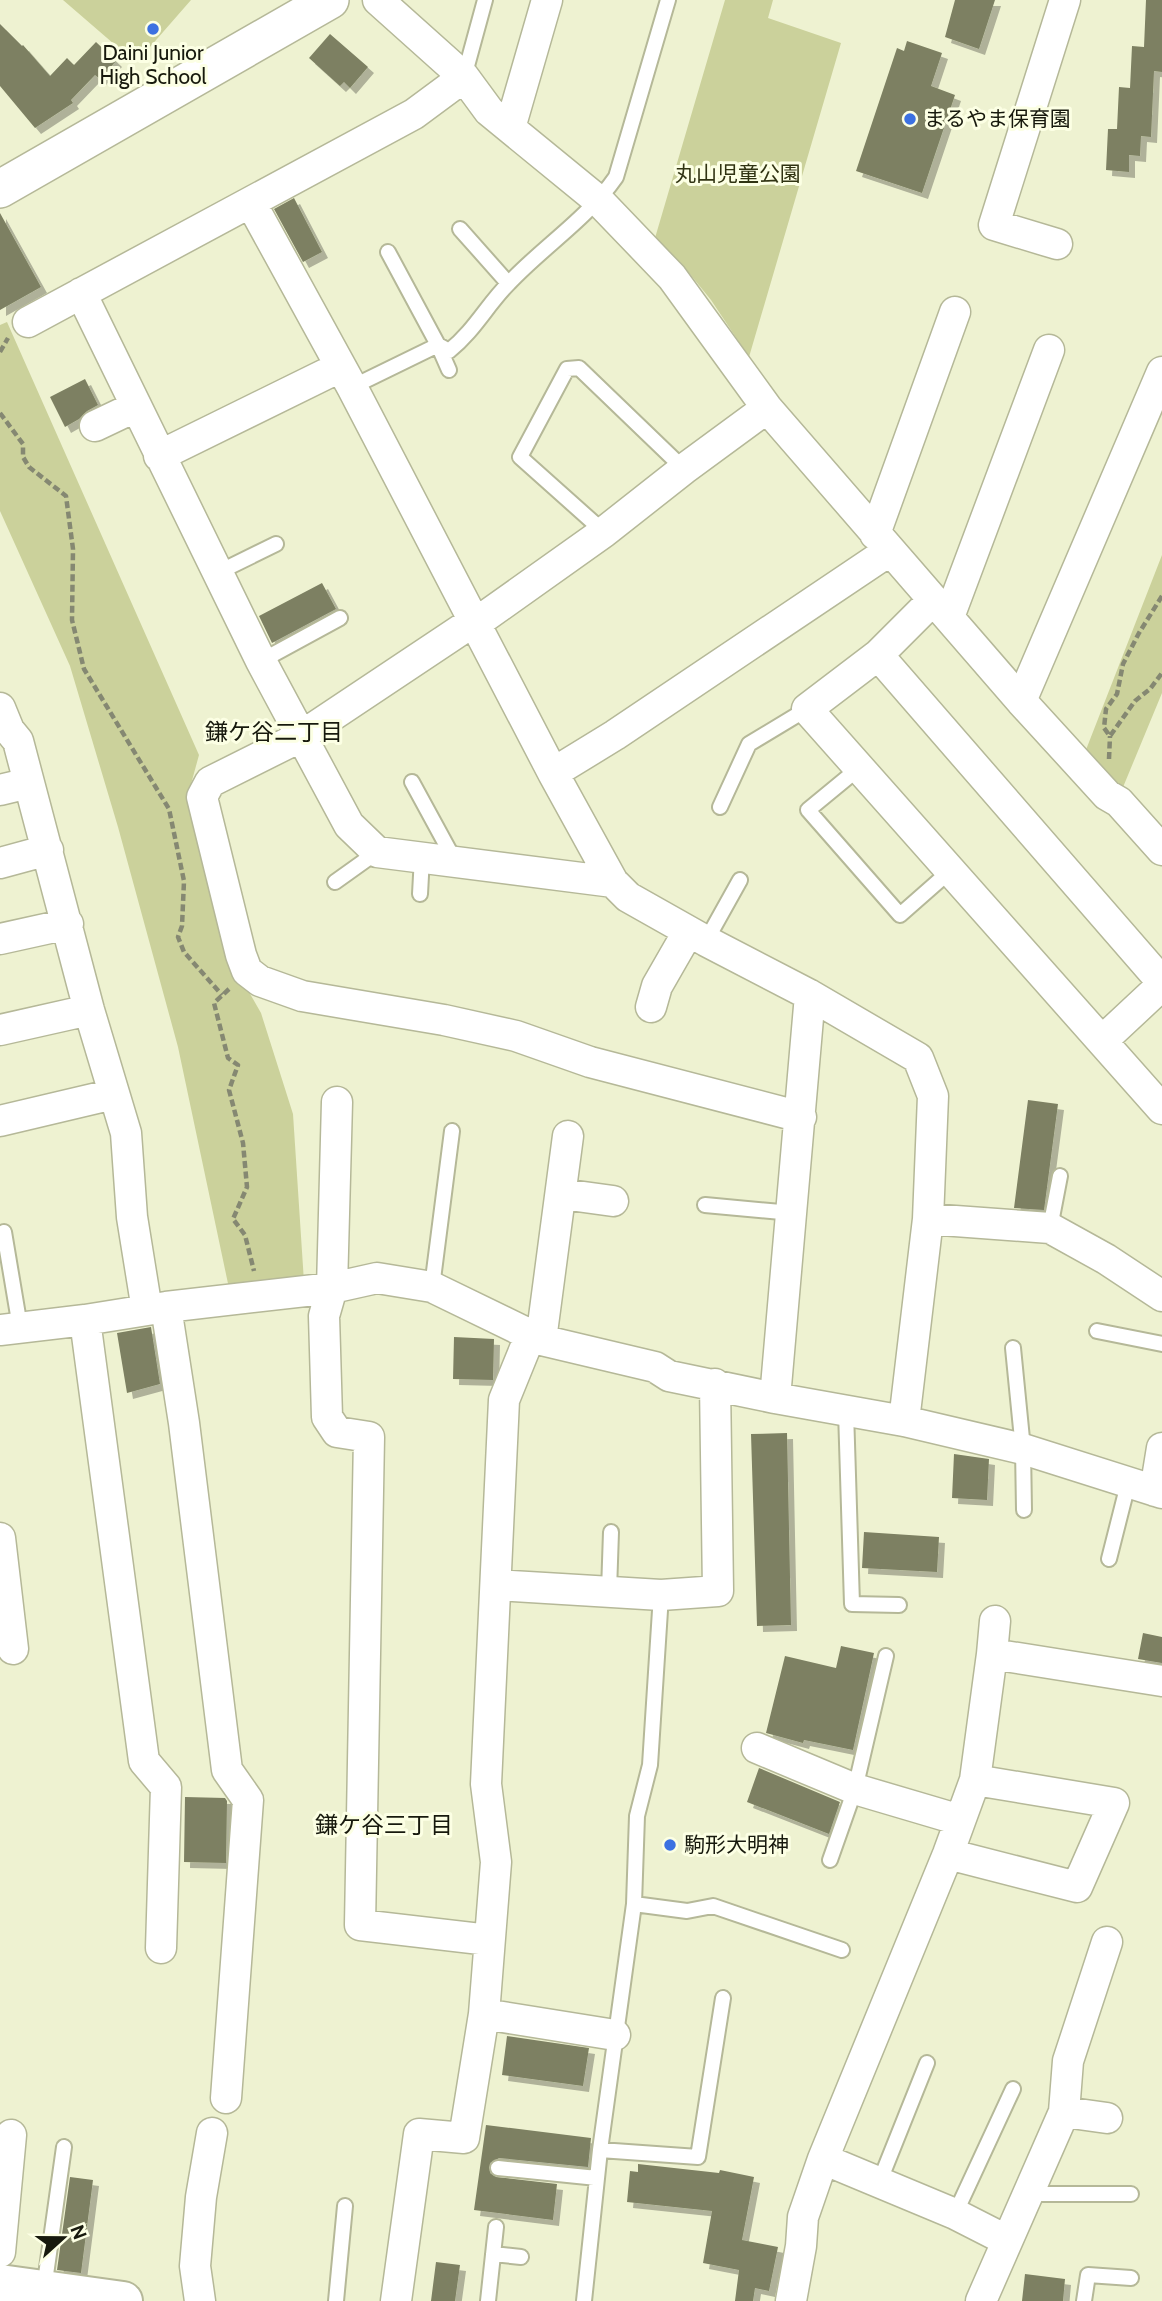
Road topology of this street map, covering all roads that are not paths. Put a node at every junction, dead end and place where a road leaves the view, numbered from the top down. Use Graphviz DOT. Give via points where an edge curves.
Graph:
graph roads {
  1 [pos="330,0"];
  2 [pos="378,0"];
  3 [pos="485,0"];
  4 [pos="547,0"];
  5 [pos="668,0"];
  6 [pos="1065,0"];
  7 [pos="464,77"];
  8 [pos="510,128"];
  9 [pos="0,189"];
  10 [pos="599,201"];
  11 [pos="251,203"];
  12 [pos="460,229"];
  13 [pos="1057,244"];
  14 [pos="388,252"];
  15 [pos="508,283"];
  16 [pos="81,293"];
  17 [pos="955,312"];
  18 [pos="28,322"];
  19 [pos="438,345"];
  20 [pos="1049,351"];
  21 [pos="449,370"];
  22 [pos="1162,372"];
  23 [pos="346,377"];
  24 [pos="135,407"];
  25 [pos="767,408"];
  26 [pos="95,426"];
  27 [pos="159,456"];
  28 [pos="684,468"];
  29 [pos="604,532"];
  30 [pos="882,543"];
  31 [pos="276,544"];
  32 [pos="217,573"];
  33 [pos="941,608"];
  34 [pos="340,618"];
  35 [pos="474,621"];
  36 [pos="878,655"];
  37 [pos="261,661"];
  38 [pos="1021,701"];
  39 [pos="0,708"];
  40 [pos="807,709"];
  41 [pos="300,737"];
  42 [pos="859,768"];
  43 [pos="553,773"];
  44 [pos="412,782"];
  45 [pos="29,783"];
  46 [pos="0,790"];
  47 [pos="720,807"];
  48 [pos="1162,849"];
  49 [pos="48,850"];
  50 [pos="377,852"];
  51 [pos="422,857"];
  52 [pos="455,861"];
  53 [pos="0,863"];
  54 [pos="950,870"];
  55 [pos="740,880"];
  56 [pos="613,881"];
  57 [pos="335,882"];
  58 [pos="420,894"];
  59 [pos="68,924"];
  60 [pos="697,937"];
  61 [pos="0,939"];
  62 [pos="1162,984"];
  63 [pos="810,995"];
  64 [pos="651,1007"];
  65 [pos="89,1010"];
  66 [pos="0,1030"];
  67 [pos="1102,1041"];
  68 [pos="114,1094"];
  69 [pos="337,1102"];
  70 [pos="1162,1109"];
  71 [pos="801,1117"];
  72 [pos="0,1121"];
  73 [pos="452,1131"];
  74 [pos="568,1136"];
  75 [pos="1060,1176"];
  76 [pos="562,1194"];
  77 [pos="613,1201"];
  78 [pos="705,1205"];
  79 [pos="792,1213"];
  80 [pos="928,1219"];
  81 [pos="1050,1228"];
  82 [pos="4,1232"];
  83 [pos="432,1287"];
  84 [pos="332,1288"];
  85 [pos="1162,1296"];
  86 [pos="157,1308"];
  87 [pos="85,1320"];
  88 [pos="10,1329"];
  89 [pos="1097,1331"];
  90 [pos="535,1338"];
  91 [pos="1162,1344"];
  92 [pos="1013,1348"];
  93 [pos="715,1384"];
  94 [pos="775,1398"];
  95 [pos="846,1411"];
  96 [pos="904,1421"];
  97 [pos="1162,1448"];
  98 [pos="1023,1449"];
  99 [pos="1148,1489"];
  100 [pos="1024,1510"];
  101 [pos="611,1532"];
  102 [pos="0,1538"];
  103 [pos="1109,1559"];
  104 [pos="496,1585"];
  105 [pos="609,1591"];
  106 [pos="662,1595"];
  107 [pos="899,1605"];
  108 [pos="995,1621"];
  109 [pos="13,1649"];
  110 [pos="992,1654"];
  111 [pos="886,1656"];
  112 [pos="1162,1681"];
  113 [pos="757,1748"];
  114 [pos="975,1780"];
  115 [pos="855,1789"];
  116 [pos="960,1820"];
  117 [pos="948,1853"];
  118 [pos="830,1860"];
  119 [pos="634,1904"];
  120 [pos="489,1940"];
  121 [pos="1107,1942"];
  122 [pos="161,1948"];
  123 [pos="842,1950"];
  124 [pos="723,1998"];
  125 [pos="484,2014"];
  126 [pos="615,2035"];
  127 [pos="926,2063"];
  128 [pos="1013,2089"];
  129 [pos="226,2098"];
  130 [pos="1064,2112"];
  131 [pos="1107,2118"];
  132 [pos="212,2133"];
  133 [pos="11,2135"];
  134 [pos="64,2147"];
  135 [pos="600,2150"];
  136 [pos="823,2159"];
  137 [pos="498,2168"];
  138 [pos="597,2178"];
  139 [pos="879,2182"];
  140 [pos="1027,2194"];
  141 [pos="1131,2194"];
  142 [pos="345,2206"];
  143 [pos="956,2214"];
  144 [pos="496,2227"];
  145 [pos="1006,2239"];
  146 [pos="493,2254"];
  147 [pos="521,2257"];
  148 [pos="1132,2278"];
  149 [pos="13,2282"];
  150 [pos="103,2300"];
  151 [pos="200,2301"];
  152 [pos="336,2301"];
  153 [pos="396,2301"];
  154 [pos="488,2301"];
  155 [pos="584,2301"];
  156 [pos="791,2301"];
  157 [pos="981,2301"];
  158 [pos="1084,2301"];
  1 -- 9 [label="street"];
  2 -- 7 [label="street"];
  3 -- 7 [label="lane"];
  4 -- 8 [label="street"];
  5 -- 10 [label="lane" via="616,177"];
  6 -- 13 [label="street" via="994,225"];
  7 -- 8 [label="street" via="489,111"];
  7 -- 11 [label="street" via="414,114"];
  8 -- 10 [label="street"];
  10 -- 15 [label="lane"];
  10 -- 25 [label="street" via="673,277"];
  11 -- 16 [label="street"];
  11 -- 23 [label="street"];
  12 -- 15 [label="lane"];
  14 -- 19 [label="lane"];
  15 -- 19 [label="lane" via="466,337 449,351"];
  16 -- 18 [label="street"];
  16 -- 24 [label="street"];
  17 -- 30 [label="street"];
  19 -- 21 [label="lane"];
  19 -- 23 [label="lane"];
  20 -- 33 [label="street"];
  22 -- 38 [label="street"];
  23 -- 27 [label="street"];
  23 -- 35 [label="street"];
  24 -- 26 [label="street"];
  24 -- 27 [label="street"];
  25 -- 28 [label="street"];
  25 -- 30 [label="street"];
  27 -- 32 [label="street"];
  28 -- 29 [label="street"];
  28 -- 29 [label="lane" via="579,368 568,369 520,457"];
  29 -- 35 [label="street"];
  30 -- 33 [label="street"];
  30 -- 43 [label="street" via="615,735"];
  31 -- 32 [label="lane"];
  32 -- 37 [label="street"];
  33 -- 36 [label="street"];
  33 -- 38 [label="street"];
  34 -- 37 [label="lane"];
  35 -- 41 [label="street"];
  35 -- 43 [label="street"];
  36 -- 40 [label="street"];
  36 -- 62 [label="street"];
  37 -- 41 [label="street"];
  38 -- 48 [label="street"];
  39 -- 45 [label="street" via="18,741"];
  40 -- 42 [label="street"];
  40 -- 47 [label="lane" via="749,744"];
  41 -- 50 [label="street" via="349,825"];
  41 -- 71 [label="street" via="209,782 202,797 251,982 302,996 516,1036 590,1062"];
  42 -- 54 [label="street"];
  42 -- 54 [label="lane" via="808,810 900,915"];
  43 -- 56 [label="street"];
  44 -- 52 [label="lane"];
  45 -- 46 [label="street"];
  45 -- 49 [label="street"];
  49 -- 53 [label="street"];
  49 -- 59 [label="street"];
  50 -- 51 [label="street"];
  50 -- 57 [label="lane"];
  51 -- 52 [label="street"];
  51 -- 58 [label="lane"];
  52 -- 56 [label="street"];
  54 -- 67 [label="street"];
  55 -- 60 [label="lane"];
  56 -- 60 [label="street" via="628,897"];
  59 -- 61 [label="street"];
  59 -- 65 [label="street"];
  60 -- 63 [label="street"];
  60 -- 64 [label="street" via="657,986"];
  62 -- 67 [label="street"];
  63 -- 71 [label="street"];
  63 -- 80 [label="street" via="918,1058 933,1096"];
  65 -- 66 [label="street"];
  65 -- 68 [label="street"];
  67 -- 70 [label="street"];
  68 -- 72 [label="street"];
  68 -- 86 [label="street" via="126,1133 132,1217"];
  69 -- 84 [label="street"];
  71 -- 79 [label="street"];
  73 -- 83 [label="lane"];
  74 -- 76 [label="street"];
  75 -- 81 [label="lane"];
  76 -- 77 [label="street"];
  76 -- 90 [label="street"];
  78 -- 79 [label="lane"];
  79 -- 94 [label="street"];
  80 -- 81 [label="street"];
  80 -- 96 [label="street"];
  81 -- 85 [label="street"];
  82 -- 88 [label="lane"];
  83 -- 84 [label="street" via="377,1278"];
  83 -- 90 [label="street"];
  84 -- 86 [label="street"];
  84 -- 120 [label="street" via="324,1316 327,1417 337,1432 369,1437 360,1925"];
  86 -- 87 [label="street"];
  86 -- 129 [label="street" via="184,1423 227,1770 248,1800"];
  87 -- 88 [label="street"];
  87 -- 122 [label="street" via="144,1761 166,1787"];
  89 -- 91 [label="lane"];
  90 -- 93 [label="street"];
  90 -- 104 [label="street" via="504,1400"];
  92 -- 98 [label="lane"];
  93 -- 94 [label="street"];
  93 -- 106 [label="street" via="718,1591"];
  94 -- 95 [label="street"];
  95 -- 96 [label="street"];
  95 -- 107 [label="lane" via="852,1604"];
  96 -- 98 [label="street"];
  97 -- 99 [label="street"];
  98 -- 99 [label="street"];
  98 -- 100 [label="lane"];
  99 -- 103 [label="lane"];
  101 -- 105 [label="lane"];
  102 -- 109 [label="street"];
  104 -- 105 [label="street"];
  104 -- 120 [label="street" via="486,1784 496,1861"];
  105 -- 106 [label="street"];
  106 -- 119 [label="lane" via="650,1765 637,1816"];
  108 -- 110 [label="street"];
  110 -- 112 [label="street"];
  110 -- 114 [label="street"];
  111 -- 115 [label="lane"];
  113 -- 115 [label="street"];
  114 -- 116 [label="street"];
  114 -- 117 [label="street" via="1114,1803 1077,1887"];
  115 -- 116 [label="street"];
  115 -- 118 [label="lane"];
  116 -- 117 [label="street"];
  117 -- 136 [label="street"];
  119 -- 123 [label="lane" via="687,1911 713,1906"];
  119 -- 126 [label="lane"];
  120 -- 125 [label="street"];
  121 -- 130 [label="street" via="1068,2061 1055,2076"];
  124 -- 135 [label="lane" via="698,2157"];
  125 -- 126 [label="street"];
  125 -- 153 [label="street" via="464,2138 419,2134"];
  126 -- 135 [label="lane"];
  127 -- 139 [label="lane"];
  128 -- 143 [label="lane"];
  130 -- 131 [label="street"];
  130 -- 140 [label="street"];
  132 -- 151 [label="street" via="195,2266"];
  133 -- 149 [label="street"];
  134 -- 149 [label="lane"];
  135 -- 138 [label="lane"];
  136 -- 139 [label="street"];
  136 -- 156 [label="street" via="803,2217"];
  137 -- 138 [label="lane"];
  138 -- 155 [label="lane"];
  139 -- 143 [label="street"];
  140 -- 141 [label="lane"];
  140 -- 145 [label="street"];
  142 -- 152 [label="lane"];
  143 -- 145 [label="street"];
  144 -- 146 [label="lane"];
  145 -- 157 [label="street"];
  146 -- 147 [label="lane"];
  146 -- 154 [label="lane"];
  148 -- 158 [label="lane" via="1088,2275"];
  149 -- 150 [label="main road"];
}
